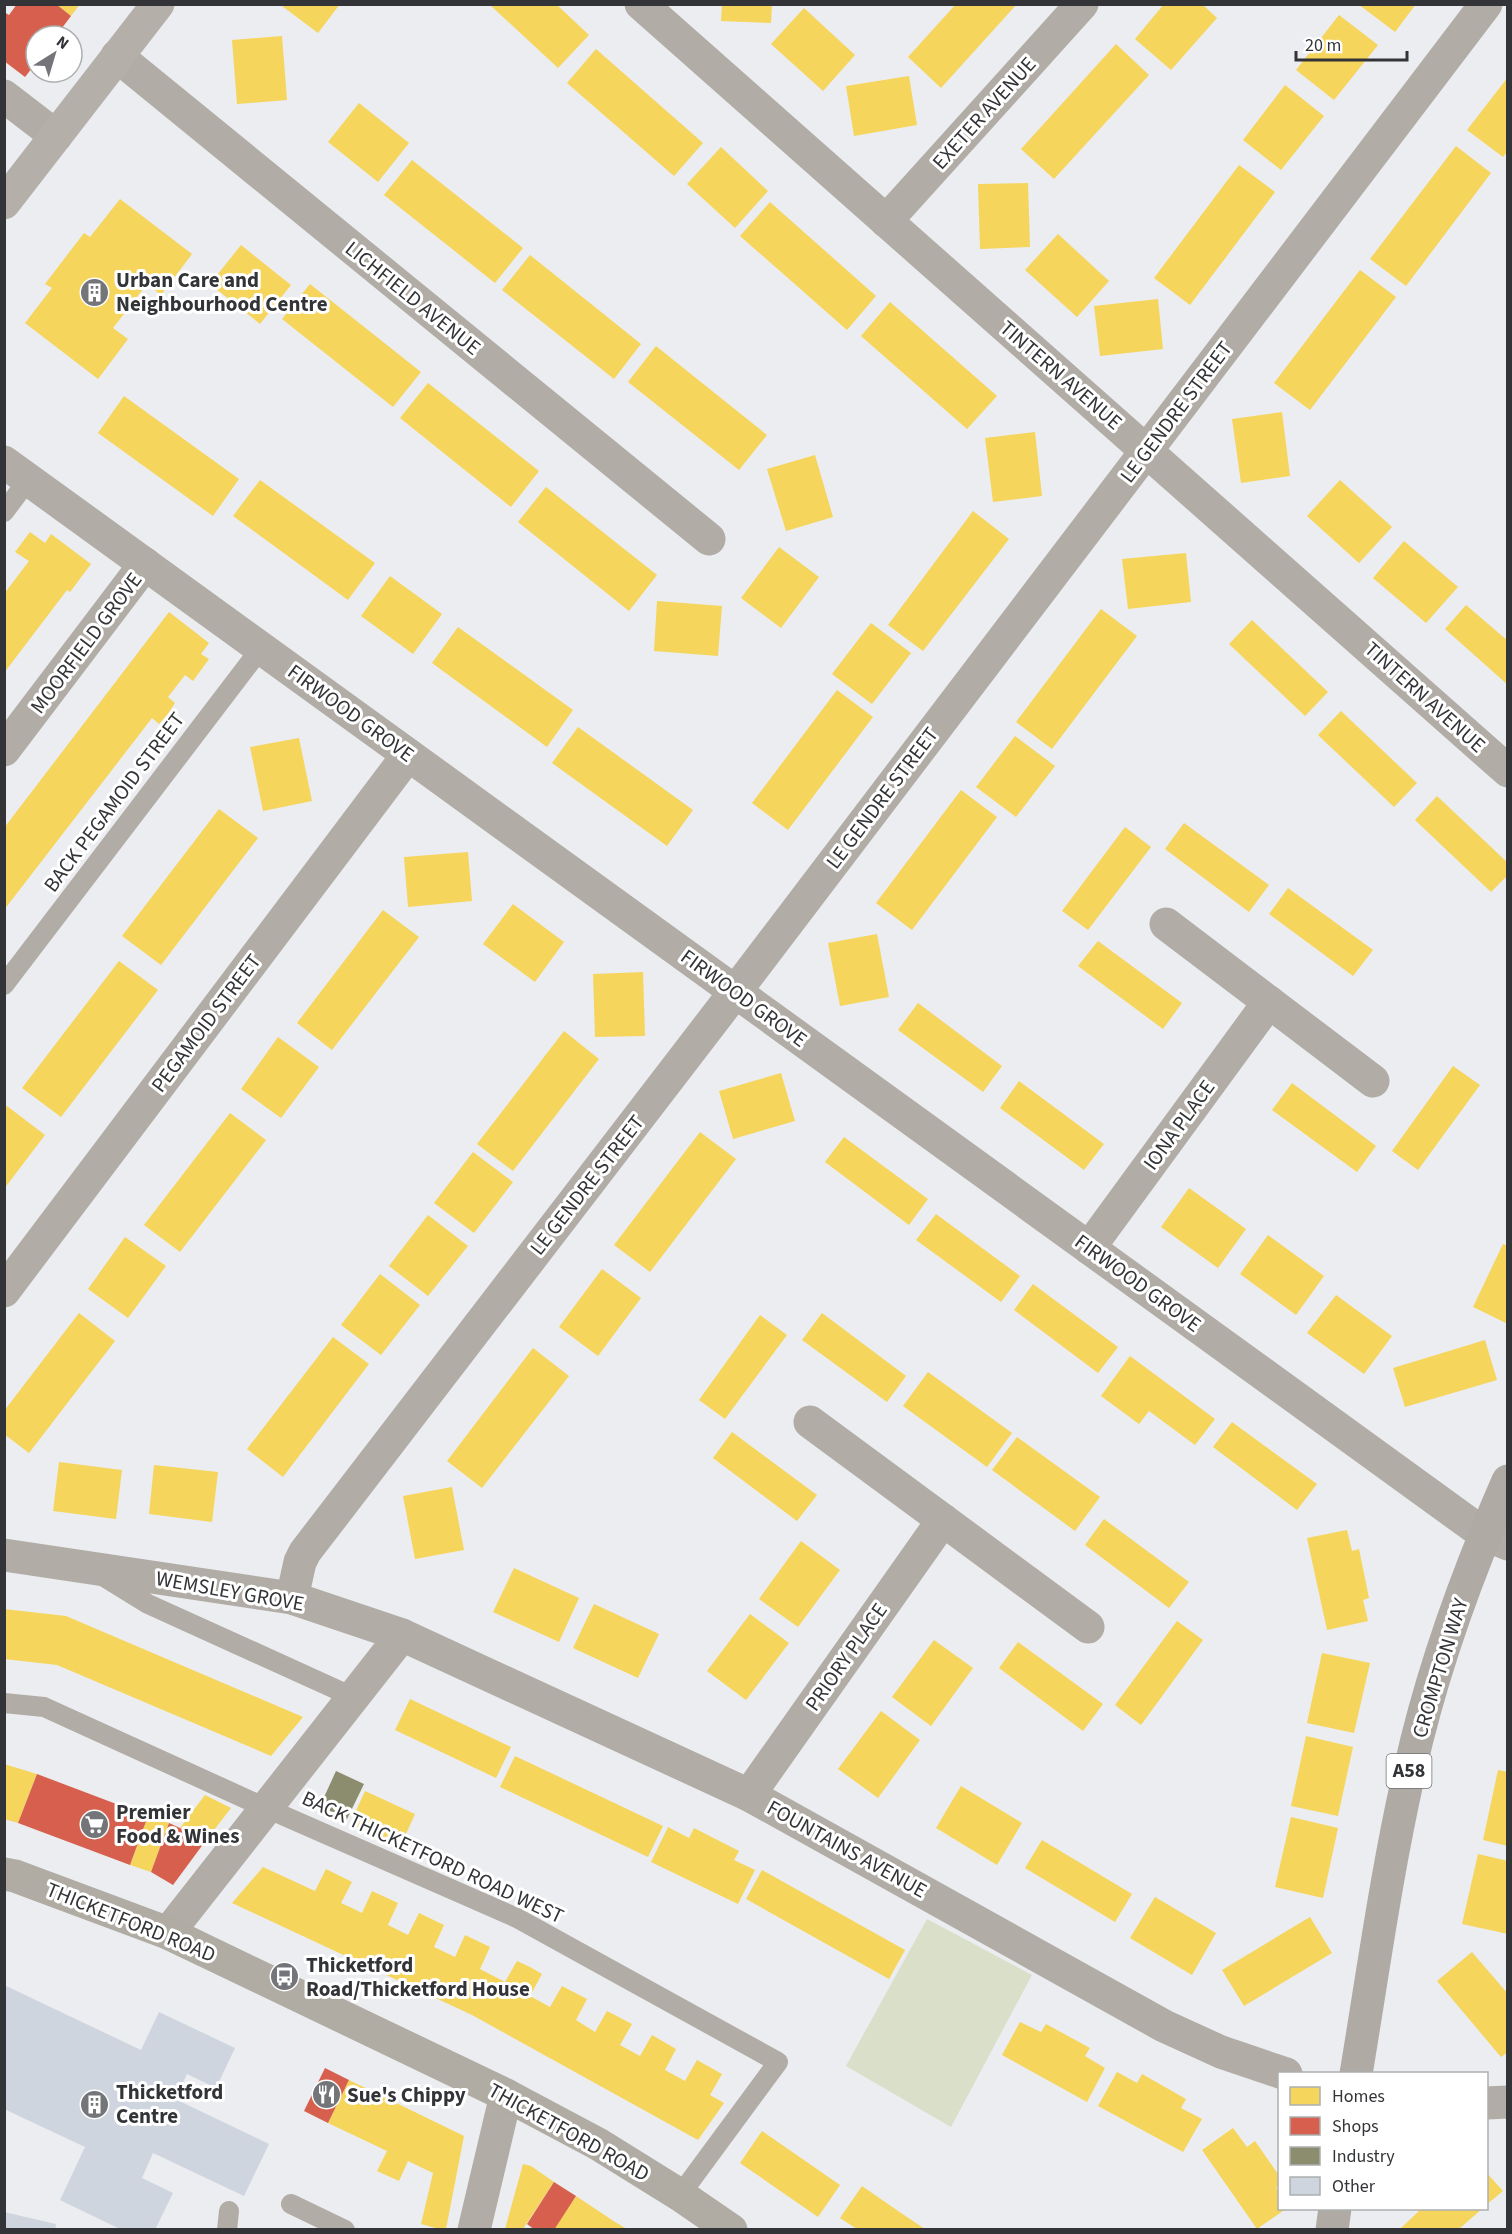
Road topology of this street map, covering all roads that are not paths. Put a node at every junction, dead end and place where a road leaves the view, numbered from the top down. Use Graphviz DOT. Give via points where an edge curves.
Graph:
graph roads {
  1 [pos="159,4"];
  2 [pos="641,4"];
  3 [pos="1082,4"];
  4 [pos="1486,4"];
  5 [pos="117,56"];
  6 [pos="4,96"];
  7 [pos="56,136"];
  8 [pos="4,203"];
  9 [pos="886,220"];
  10 [pos="1147,450"];
  11 [pos="16,471"];
  12 [pos="4,512"];
  13 [pos="709,539"];
  14 [pos="145,564"];
  15 [pos="261,648"];
  16 [pos="4,750"];
  17 [pos="408,755"];
  18 [pos="1508,771"];
  19 [pos="1166,924"];
  20 [pos="4,985"];
  21 [pos="735,992"];
  22 [pos="1269,1002"];
  23 [pos="1373,1081"];
  24 [pos="1089,1248"];
  25 [pos="4,1291"];
  26 [pos="810,1422"];
  27 [pos="1508,1481"];
  28 [pos="943,1520"];
  29 [pos="1496,1539"];
  30 [pos="4,1555"];
  31 [pos="89,1567"];
  32 [pos="292,1598"];
  33 [pos="1088,1627"];
  34 [pos="402,1635"];
  35 [pos="353,1697"];
  36 [pos="4,1703"];
  37 [pos="749,1795"];
  38 [pos="266,1808"];
  39 [pos="4,1874"];
  40 [pos="168,1933"];
  41 [pos="1284,2072"];
  42 [pos="1356,2072"];
  43 [pos="506,2095"];
  44 [pos="1508,2102"];
  45 [pos="1488,2103"];
  46 [pos="680,2195"];
  47 [pos="291,2204"];
  48 [pos="1335,2210"];
  49 [pos="345,2229"];
  50 [pos="474,2229"];
  51 [pos="731,2229"];
  52 [pos="1332,2229"];
  1 -- 5 [label="main road"];
  2 -- 9 [label="street, TINTERN AVENUE"];
  3 -- 9 [label="street, EXETER AVENUE"];
  4 -- 10 [label="street, LE GENDRE STREET"];
  5 -- 7 [label="main road"];
  5 -- 13 [label="street, LICHFIELD AVENUE"];
  6 -- 7 [label="street"];
  7 -- 8 [label="main road"];
  9 -- 10 [label="street, TINTERN AVENUE"];
  10 -- 18 [label="street, TINTERN AVENUE"];
  10 -- 21 [label="street, LE GENDRE STREET"];
  11 -- 12 [label="lane"];
  11 -- 14 [label="street, FIRWOOD GROVE"];
  14 -- 15 [label="street, FIRWOOD GROVE"];
  14 -- 16 [label="street, MOORFIELD GROVE"];
  15 -- 17 [label="street, FIRWOOD GROVE"];
  15 -- 20 [label="lane, BACK PEGAMOID STREET"];
  17 -- 21 [label="street, FIRWOOD GROVE"];
  17 -- 25 [label="street, PEGAMOID STREET"];
  19 -- 22 [label="street"];
  21 -- 24 [label="street, FIRWOOD GROVE"];
  21 -- 32 [label="street, LE GENDRE STREET" via="305,1552"];
  22 -- 23 [label="street"];
  22 -- 24 [label="street, IONA PLACE"];
  24 -- 29 [label="street, FIRWOOD GROVE"];
  26 -- 28 [label="street"];
  27 -- 29 [label="highway, CROMPTON WAY / A58"];
  28 -- 33 [label="street"];
  28 -- 37 [label="street, PRIORY PLACE"];
  29 -- 42 [label="highway, CROMPTON WAY / A58" via="1456,1612 1427,1700 1393,1851"];
  30 -- 31 [label="street, WEMSLEY GROVE"];
  31 -- 32 [label="street, WEMSLEY GROVE"];
  31 -- 35 [label="lane, WEMSLEY GROVE" via="148,1604"];
  32 -- 34 [label="street, WEMSLEY GROVE"];
  34 -- 35 [label="street"];
  34 -- 37 [label="street, FOUNTAINS AVENUE"];
  35 -- 38 [label="street"];
  36 -- 38 [label="lane, BACK THICKETFORD ROAD WEST" via="44,1707"];
  37 -- 41 [label="street, FOUNTAINS AVENUE" via="1164,2026 1221,2052"];
  38 -- 40 [label="street"];
  38 -- 46 [label="lane, BACK THICKETFORD ROAD WEST" via="517,1918 778,2062"];
  39 -- 40 [label="street, THICKETFORD ROAD"];
  40 -- 43 [label="street, THICKETFORD ROAD"];
  43 -- 46 [label="street, THICKETFORD ROAD" via="598,2144"];
  43 -- 50 [label="street"];
  44 -- 45 [label="street"];
  46 -- 51 [label="street, THICKETFORD ROAD"];
  47 -- 49 [label="lane"];
  48 -- 52 [label="highway"];
}
